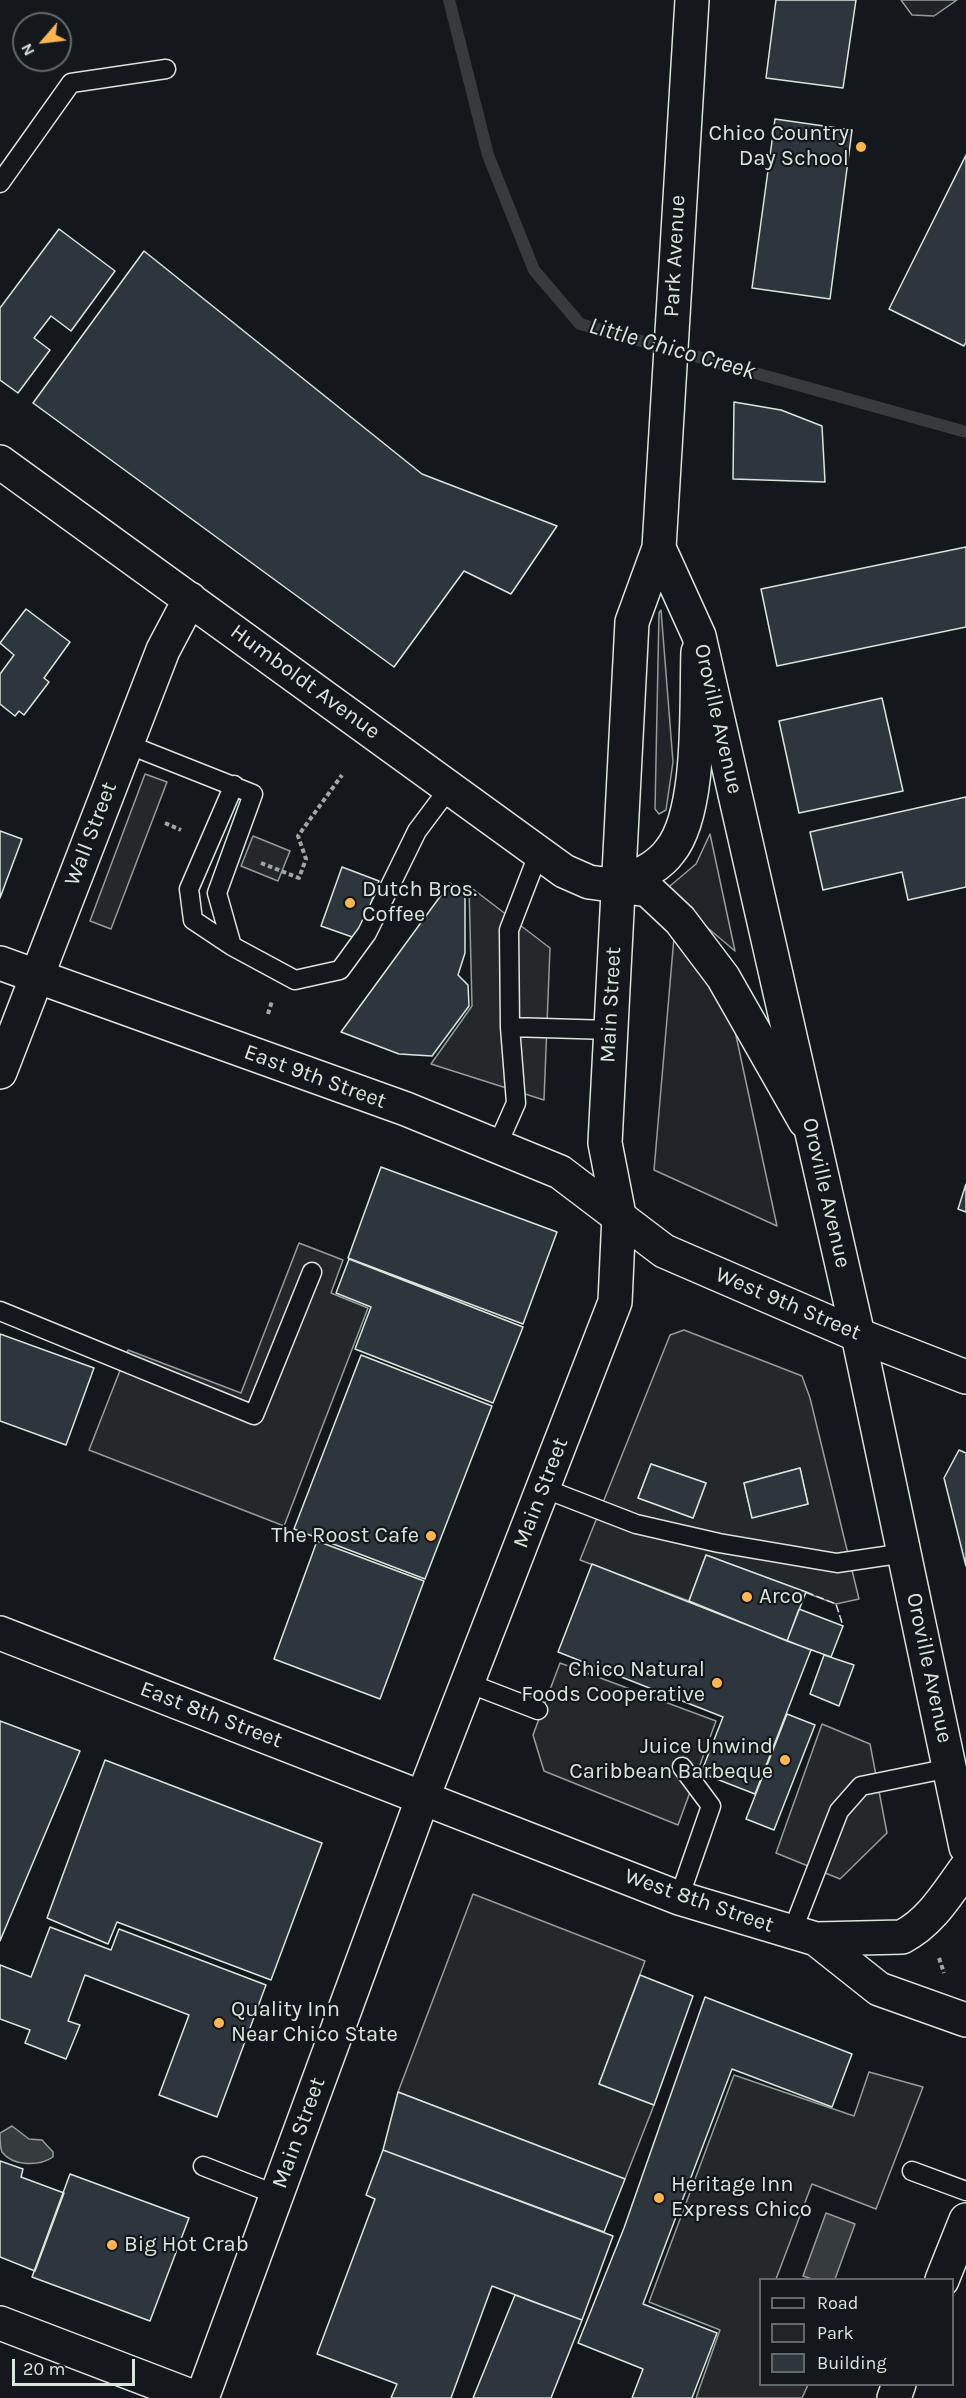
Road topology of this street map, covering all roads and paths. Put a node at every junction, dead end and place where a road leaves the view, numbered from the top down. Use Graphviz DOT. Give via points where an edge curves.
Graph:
graph roads {
  1 [pos="692,0"];
  2 [pos="166,69"];
  3 [pos="0,183"];
  4 [pos="0,462"];
  5 [pos="659,548"];
  6 [pos="190,599"];
  7 [pos="699,636"];
  8 [pos="127,744"];
  9 [pos="342,775"];
  10 [pos="234,786"];
  11 [pos="450,787"];
  12 [pos="539,852"];
  13 [pos="256,861"];
  14 [pos="616,886"];
  15 [pos="232,946"];
  16 [pos="0,963"];
  17 [pos="36,976"];
  18 [pos="510,1027"];
  19 [pos="610,1030"];
  20 [pos="0,1072"];
  21 [pos="813,1136"];
  22 [pos="496,1146"];
  23 [pos="619,1215"];
  24 [pos="312,1272"];
  25 [pos="0,1311"];
  26 [pos="858,1335"];
  27 [pos="966,1377"];
  28 [pos="543,1488"];
  29 [pos="904,1553"];
  30 [pos="0,1633"];
  31 [pos="468,1683"];
  32 [pos="538,1710"];
  33 [pos="682,1767"];
  34 [pos="950,1768"];
  35 [pos="423,1797"];
  36 [pos="966,1846"];
  37 [pos="966,1868"];
  38 [pos="679,1898"];
  39 [pos="804,1936"];
  40 [pos="936,1951"];
  41 [pos="944,1983"];
  42 [pos="966,2020"];
  43 [pos="203,2166"];
  44 [pos="912,2171"];
  45 [pos="966,2191"];
  46 [pos="277,2195"];
  47 [pos="966,2220"];
  48 [pos="953,2263"];
  49 [pos="0,2323"];
  50 [pos="196,2398"];
  51 [pos="202,2398"];
  1 -- 5 [label="main road, Park Avenue"];
  2 -- 3 [label="lane" via="71,83"];
  4 -- 6 [label="main road, Humboldt Avenue"];
  5 -- 7 [label="main road, Oroville Avenue"];
  5 -- 14 [label="main road, Main Street" via="632,622"];
  6 -- 8 [label="main road, Wall Street" via="163,650"];
  6 -- 11 [label="main road, Humboldt Avenue"];
  7 -- 14 [label="main road" via="692,784 685,820 676,844 660,862"];
  7 -- 21 [label="main road, Oroville Avenue"];
  8 -- 10 [label="lane"];
  8 -- 17 [label="main road, Wall Street"];
  9 -- 13 [label="path" via="298,836 306,859 299,878"];
  10 -- 15 [label="lane" via="253,794 217,892"];
  10 -- 15 [label="lane" via="189,889 193,920"];
  11 -- 12 [label="main road, Humboldt Avenue"];
  11 -- 15 [label="lane" via="417,831 367,933 340,970 295,980"];
  12 -- 14 [label="main road, Humboldt Avenue" via="576,878"];
  12 -- 18 [label="lane" via="509,930"];
  14 -- 19 [label="main road, Main Street"];
  14 -- 21 [label="main road, Humboldt Avenue" via="653,892 701,944"];
  16 -- 17 [label="main road, East 9th Street"];
  17 -- 20 [label="main road, Wall Street"];
  17 -- 22 [label="main road, East 9th Street" via="406,1109"];
  18 -- 19 [label="lane"];
  18 -- 22 [label="lane" via="516,1103"];
  19 -- 23 [label="main road, Main Street" via="605,1143"];
  21 -- 26 [label="main road, Oroville Avenue"];
  22 -- 23 [label="main road, East 9th Street" via="560,1172"];
  23 -- 26 [label="main road, West 9th Street" via="664,1251"];
  23 -- 28 [label="main road, Main Street" via="615,1302"];
  24 -- 25 [label="lane" via="254,1415"];
  26 -- 27 [label="main road, West 9th Street"];
  26 -- 29 [label="main road, Oroville Avenue"];
  28 -- 29 [label="lane" via="636,1524 729,1545 837,1563"];
  28 -- 31 [label="main road, Main Street"];
  29 -- 34 [label="main road, Oroville Avenue"];
  30 -- 35 [label="main road, East 8th Street"];
  31 -- 32 [label="lane"];
  31 -- 35 [label="main road, Main Street"];
  33 -- 38 [label="lane" via="711,1806"];
  34 -- 36 [label="main road, Oroville Avenue"];
  34 -- 39 [label="lane" via="861,1786 839,1811"];
  35 -- 38 [label="main road, West 8th Street"];
  35 -- 46 [label="main road, Main Street"];
  37 -- 39 [label="main road" via="935,1911 902,1937"];
  38 -- 39 [label="main road, West 8th Street"];
  39 -- 42 [label="main road, West 8th Street" via="879,1989"];
  40 -- 41 [label="path"];
  43 -- 46 [label="lane"];
  44 -- 45 [label="lane"];
  46 -- 51 [label="main road, Main Street"];
  47 -- 48 [label="main road"];
  49 -- 50 [label="main road"];
}
